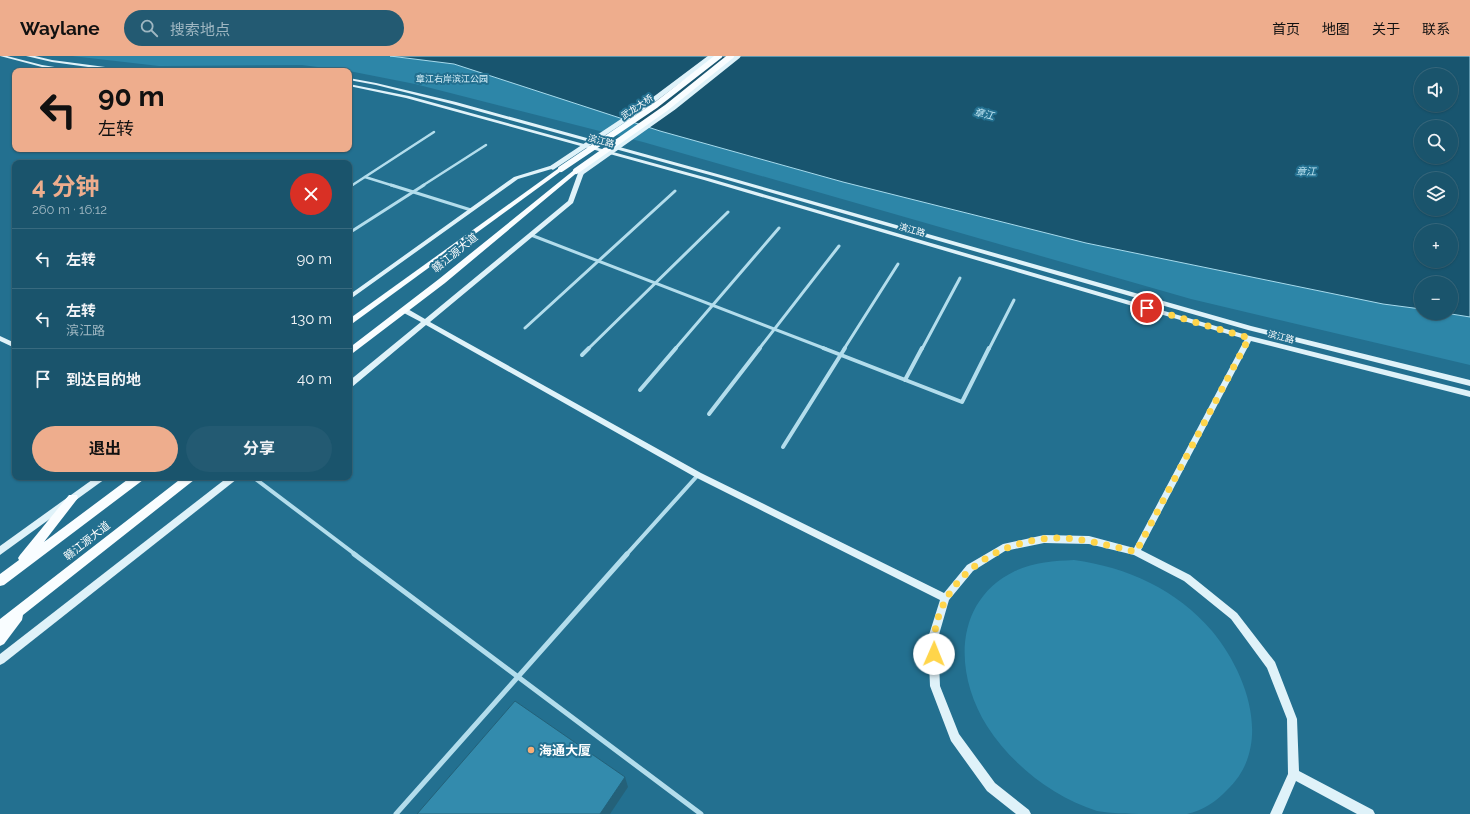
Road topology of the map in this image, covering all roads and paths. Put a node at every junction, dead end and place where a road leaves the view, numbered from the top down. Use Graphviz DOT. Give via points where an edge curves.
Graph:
graph roads {
  1 [pos="2,56"];
  2 [pos="28,56"];
  3 [pos="712,56"];
  4 [pos="719,56"];
  5 [pos="731,56"];
  6 [pos="738,56"];
  7 [pos="56,68"];
  8 [pos="103,68"];
  9 [pos="352,80"];
  10 [pos="352,86"];
  11 [pos="434,132"];
  12 [pos="486,145"];
  13 [pos="562,169"];
  14 [pos="579,172"];
  15 [pos="365,177"];
  16 [pos="352,186"];
  17 [pos="674,191"];
  18 [pos="413,192"];
  19 [pos="471,210"];
  20 [pos="728,212"];
  21 [pos="779,228"];
  22 [pos="352,231"];
  23 [pos="531,236"];
  24 [pos="838,246"];
  25 [pos="598,261"];
  26 [pos="898,264"];
  27 [pos="960,278"];
  28 [pos="655,284"];
  29 [pos="352,296"];
  30 [pos="1014,300"];
  31 [pos="713,306"];
  32 [pos="404,310"];
  33 [pos="352,321"];
  34 [pos="426,323"];
  35 [pos="525,328"];
  36 [pos="774,330"];
  37 [pos="0,338"];
  38 [pos="1249,338"];
  39 [pos="12,344"];
  40 [pos="352,351"];
  41 [pos="582,355"];
  42 [pos="840,355"];
  43 [pos="905,380"];
  44 [pos="352,383"];
  45 [pos="1470,383"];
  46 [pos="640,390"];
  47 [pos="1470,394"];
  48 [pos="709,414"];
  49 [pos="783,447"];
  50 [pos="698,475"];
  51 [pos="98,480"];
  52 [pos="135,480"];
  53 [pos="186,480"];
  54 [pos="230,480"];
  55 [pos="257,480"];
  56 [pos="73,498"];
  57 [pos="0,551"];
  58 [pos="1136,552"];
  59 [pos="13,571"];
  60 [pos="0,581"];
  61 [pos="945,598"];
  62 [pos="27,605"];
  63 [pos="0,626"];
  64 [pos="0,640"];
  65 [pos="0,660"];
  66 [pos="516,677"];
  67 [pos="1294,774"];
  68 [pos="396,814"];
  69 [pos="701,814"];
  70 [pos="1025,814"];
  71 [pos="1276,814"];
  72 [pos="1369,814"];
  1 -- 7 [label="street"];
  2 -- 8 [label="street" via="52,62"];
  3 -- 19 [label="street, bridge" via="648,104 553,167 516,178"];
  4 -- 13 [label="main road, 武龙大桥, bridge" via="656,105"];
  5 -- 14 [label="main road, 武龙大桥, bridge"];
  6 -- 14 [label="street, bridge" via="673,108"];
  9 -- 45 [label="street, 滨江路" via="454,103 1250,328"];
  10 -- 38 [label="street, 滨江路" via="407,97 706,179"];
  11 -- 15 [label="street"];
  12 -- 18 [label="street"];
  13 -- 33 [label="main road, 赣江源大道"];
  14 -- 23 [label="street" via="571,202"];
  14 -- 32 [label="main road, 赣江源大道"];
  15 -- 16 [label="street"];
  15 -- 18 [label="street"];
  17 -- 25 [label="street"];
  18 -- 19 [label="street"];
  18 -- 22 [label="street"];
  19 -- 29 [label="street"];
  20 -- 28 [label="street"];
  21 -- 31 [label="street"];
  23 -- 25 [label="street"];
  23 -- 34 [label="street"];
  24 -- 36 [label="street"];
  25 -- 28 [label="street"];
  25 -- 35 [label="street"];
  26 -- 42 [label="street"];
  27 -- 43 [label="street"];
  28 -- 31 [label="street"];
  28 -- 41 [label="street"];
  30 -- 43 [label="street" via="962,402"];
  31 -- 36 [label="street"];
  31 -- 46 [label="street"];
  32 -- 34 [label="street"];
  32 -- 40 [label="main road, 赣江源大道"];
  34 -- 44 [label="street"];
  34 -- 50 [label="street"];
  36 -- 42 [label="street"];
  36 -- 48 [label="street"];
  37 -- 39 [label="street"];
  38 -- 47 [label="street, 滨江路"];
  38 -- 58 [label="street"];
  42 -- 43 [label="street"];
  42 -- 49 [label="street"];
  50 -- 61 [label="street"];
  50 -- 66 [label="street"];
  51 -- 56 [label="street"];
  52 -- 59 [label="main road, 赣江源大道"];
  53 -- 62 [label="main road, 赣江源大道"];
  54 -- 65 [label="street"];
  55 -- 66 [label="street"];
  56 -- 57 [label="street"];
  56 -- 59 [label="main road"];
  58 -- 61 [label="street" via="1089,540 1044,539 1003,548 970,568"];
  58 -- 67 [label="street" via="1187,578 1234,616 1271,665 1292,719"];
  59 -- 60 [label="main road, 赣江源大道"];
  61 -- 70 [label="street" via="933,638 936,686 955,737 992,787"];
  62 -- 63 [label="main road, 赣江源大道"];
  62 -- 64 [label="main road"];
  66 -- 68 [label="street"];
  66 -- 69 [label="street"];
  67 -- 71 [label="street"];
  67 -- 72 [label="street"];
}
